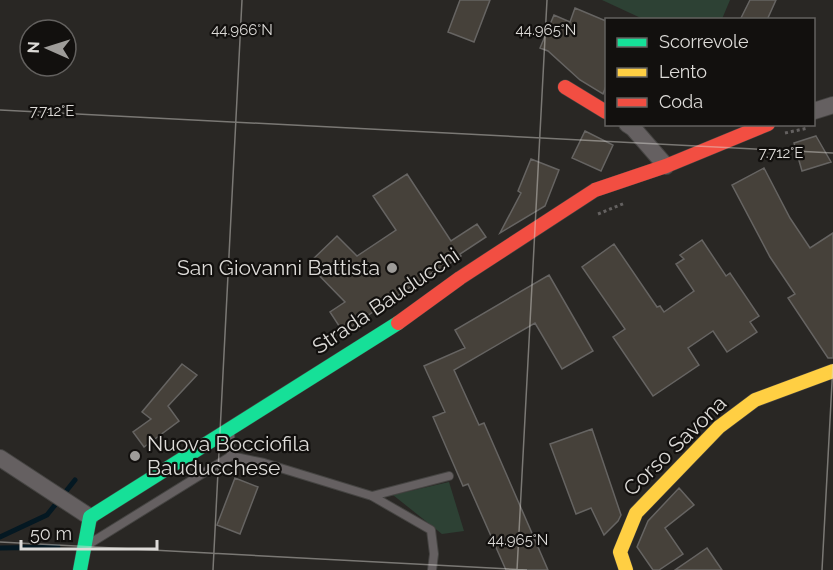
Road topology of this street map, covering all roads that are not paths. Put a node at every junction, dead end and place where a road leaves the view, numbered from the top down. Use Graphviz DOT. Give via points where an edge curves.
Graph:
graph roads {
  1 [pos="565,87"];
  2 [pos="833,105"];
  3 [pos="815,110"];
  4 [pos="605,111"];
  5 [pos="630,126"];
  6 [pos="763,126"];
  7 [pos="666,166"];
  8 [pos="833,371"];
  9 [pos="230,428"];
  10 [pos="231,456"];
  11 [pos="0,458"];
  12 [pos="449,476"];
  13 [pos="372,496"];
  14 [pos="90,517"];
  15 [pos="84,547"];
  16 [pos="80,570"];
  17 [pos="432,570"];
  18 [pos="626,570"];
  1 -- 4 [label="street"];
  2 -- 3 [label="street"];
  5 -- 7 [label="street"];
  6 -- 7 [label="street, Strada Bauducchi"];
  7 -- 9 [label="street, Strada Bauducchi" via="595,190 390,329"];
  8 -- 18 [label="street, Corso Savona" via="755,400 719,428 636,513 620,552"];
  9 -- 10 [label="lane"];
  9 -- 14 [label="street, Strada Bauducchi"];
  10 -- 13 [label="lane"];
  10 -- 15 [label="lane"];
  11 -- 14 [label="street"];
  12 -- 13 [label="lane"];
  13 -- 17 [label="lane" via="431,530"];
  14 -- 15 [label="street"];
  15 -- 16 [label="street"];
}
